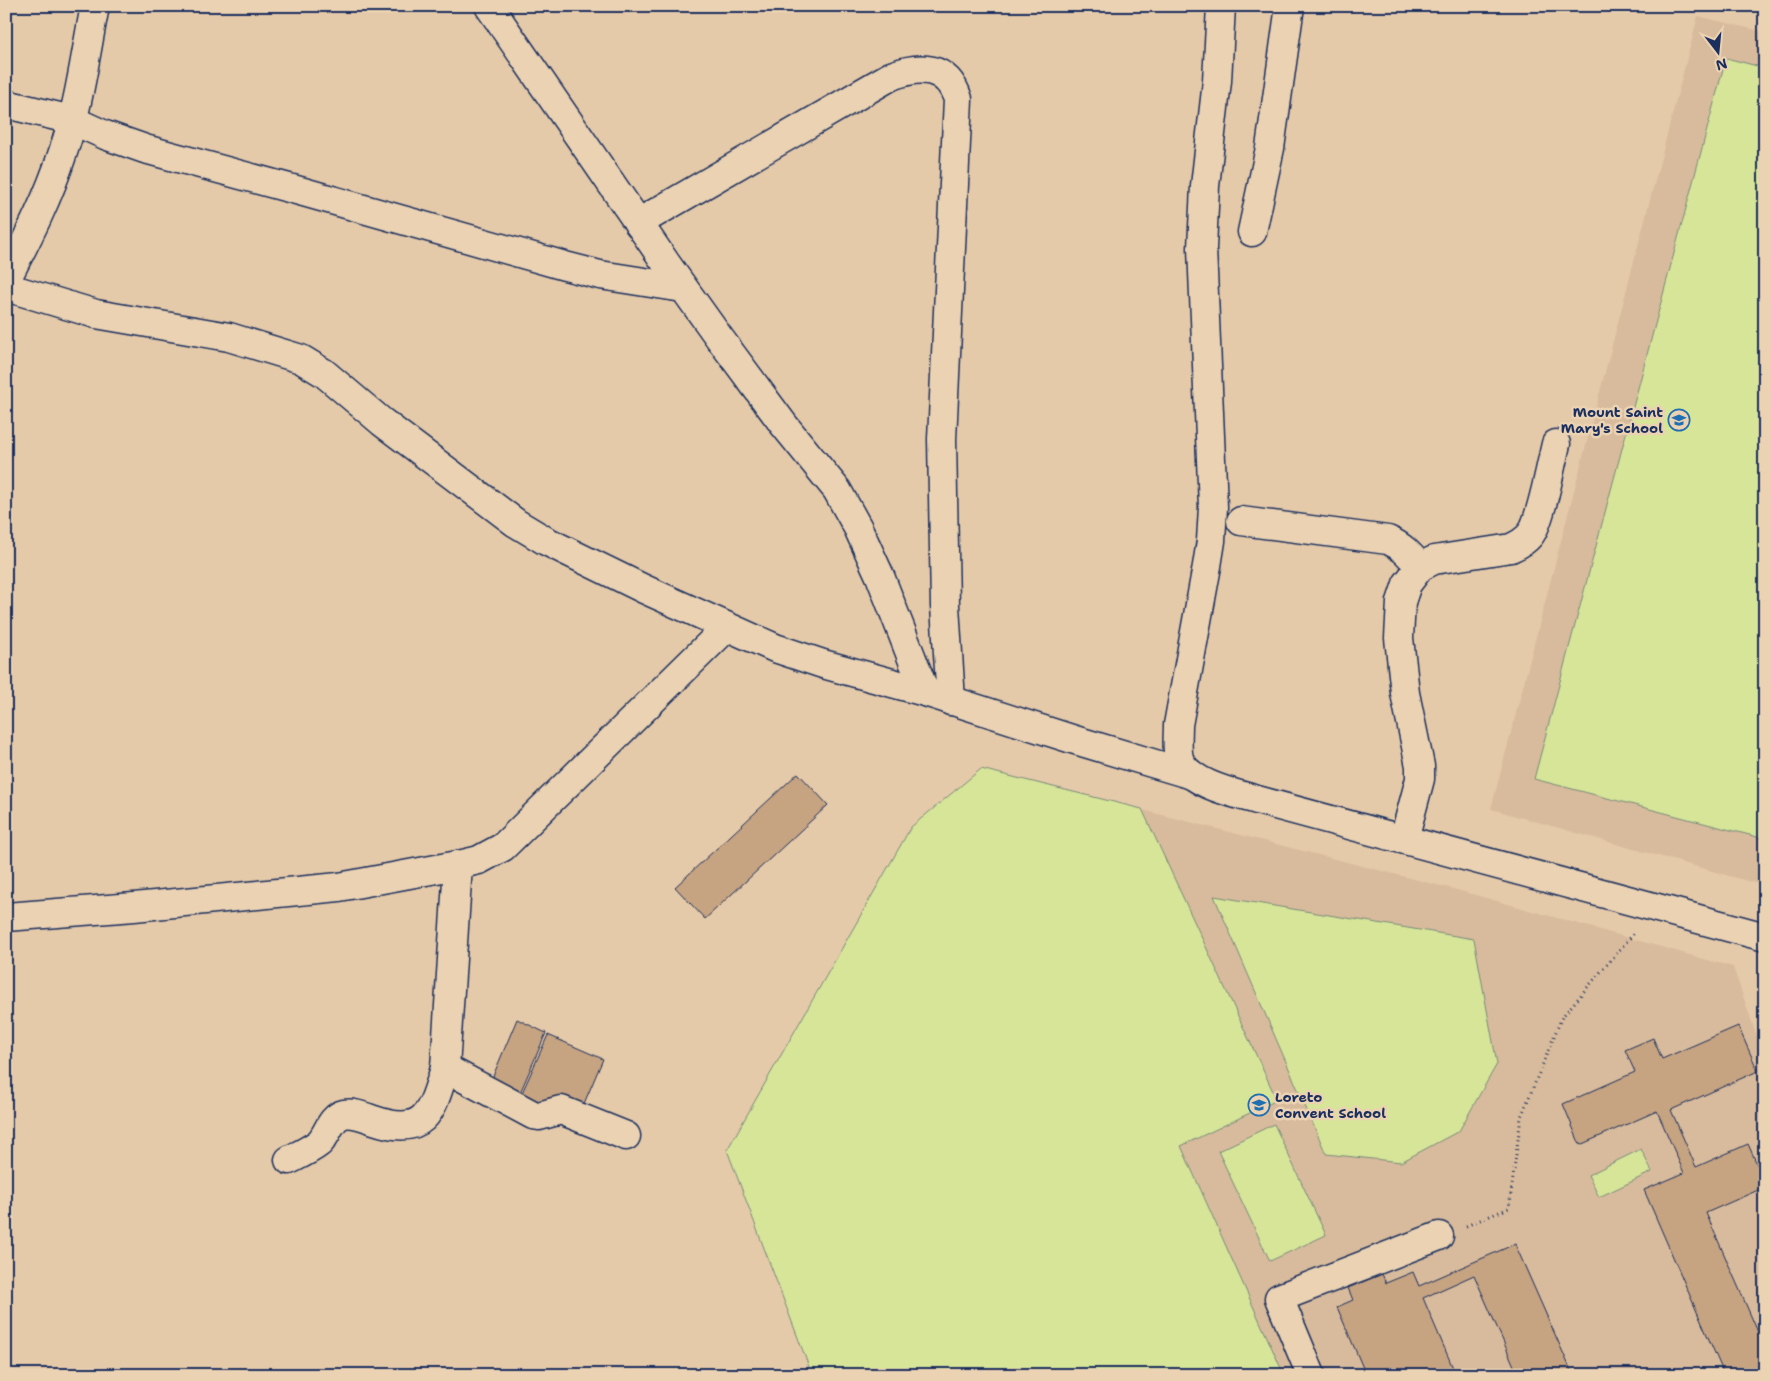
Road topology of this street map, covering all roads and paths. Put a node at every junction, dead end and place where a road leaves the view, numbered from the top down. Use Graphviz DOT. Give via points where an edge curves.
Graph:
graph roads {
  1 [pos="95,6"];
  2 [pos="489,6"];
  3 [pos="1221,6"];
  4 [pos="1290,6"];
  5 [pos="6,104"];
  6 [pos="72,120"];
  7 [pos="638,223"];
  8 [pos="1252,232"];
  9 [pos="6,280"];
  10 [pos="6,287"];
  11 [pos="684,288"];
  12 [pos="1556,444"];
  13 [pos="1241,520"];
  14 [pos="1420,567"];
  15 [pos="726,628"];
  16 [pos="925,692"];
  17 [pos="951,701"];
  18 [pos="1192,775"];
  19 [pos="1404,839"];
  20 [pos="458,865"];
  21 [pos="1659,910"];
  22 [pos="6,916"];
  23 [pos="1765,937"];
  24 [pos="445,1068"];
  25 [pos="626,1136"];
  26 [pos="289,1160"];
  27 [pos="1439,1236"];
  28 [pos="1311,1375"];
  1 -- 6 [label="street"];
  2 -- 7 [label="street"];
  3 -- 18 [label="street" via="1202,248 1213,515 1178,725 1180,762"];
  4 -- 8 [label="street" via="1270,148"];
  5 -- 6 [label="street"];
  6 -- 9 [label="street" via="42,210"];
  6 -- 11 [label="street" via="145,150 600,275"];
  7 -- 11 [label="street"];
  7 -- 17 [label="street" via="891,76 909,69 926,69 941,75 953,86 958,99 942,439 945,606"];
  10 -- 15 [label="street" via="96,314 229,337 301,359 324,373 382,422 516,523 553,545"];
  11 -- 16 [label="street" via="784,425 837,490 880,576"];
  12 -- 14 [label="street" via="1531,534 1511,548 1434,560"];
  13 -- 14 [label="street" via="1388,540 1398,544"];
  14 -- 19 [label="street" via="1407,584 1401,602 1398,638 1420,773 1416,801"];
  15 -- 16 [label="street" via="823,664"];
  15 -- 20 [label="street" via="502,848 480,860"];
  16 -- 17 [label="street"];
  17 -- 18 [label="street"];
  18 -- 19 [label="street" via="1210,785 1257,800"];
  19 -- 21 [label="street"];
  20 -- 22 [label="street" via="340,887"];
  20 -- 24 [label="street"];
  21 -- 23 [label="street"];
  21 -- 27 [label="path" via="1630,937 1562,1016 1520,1117 1509,1208"];
  24 -- 25 [label="street" via="534,1115 561,1110"];
  24 -- 26 [label="street" via="436,1098 423,1119 411,1126 395,1126 360,1115 344,1114 336,1119 320,1142"];
  27 -- 28 [label="street" via="1279,1298"];
}
